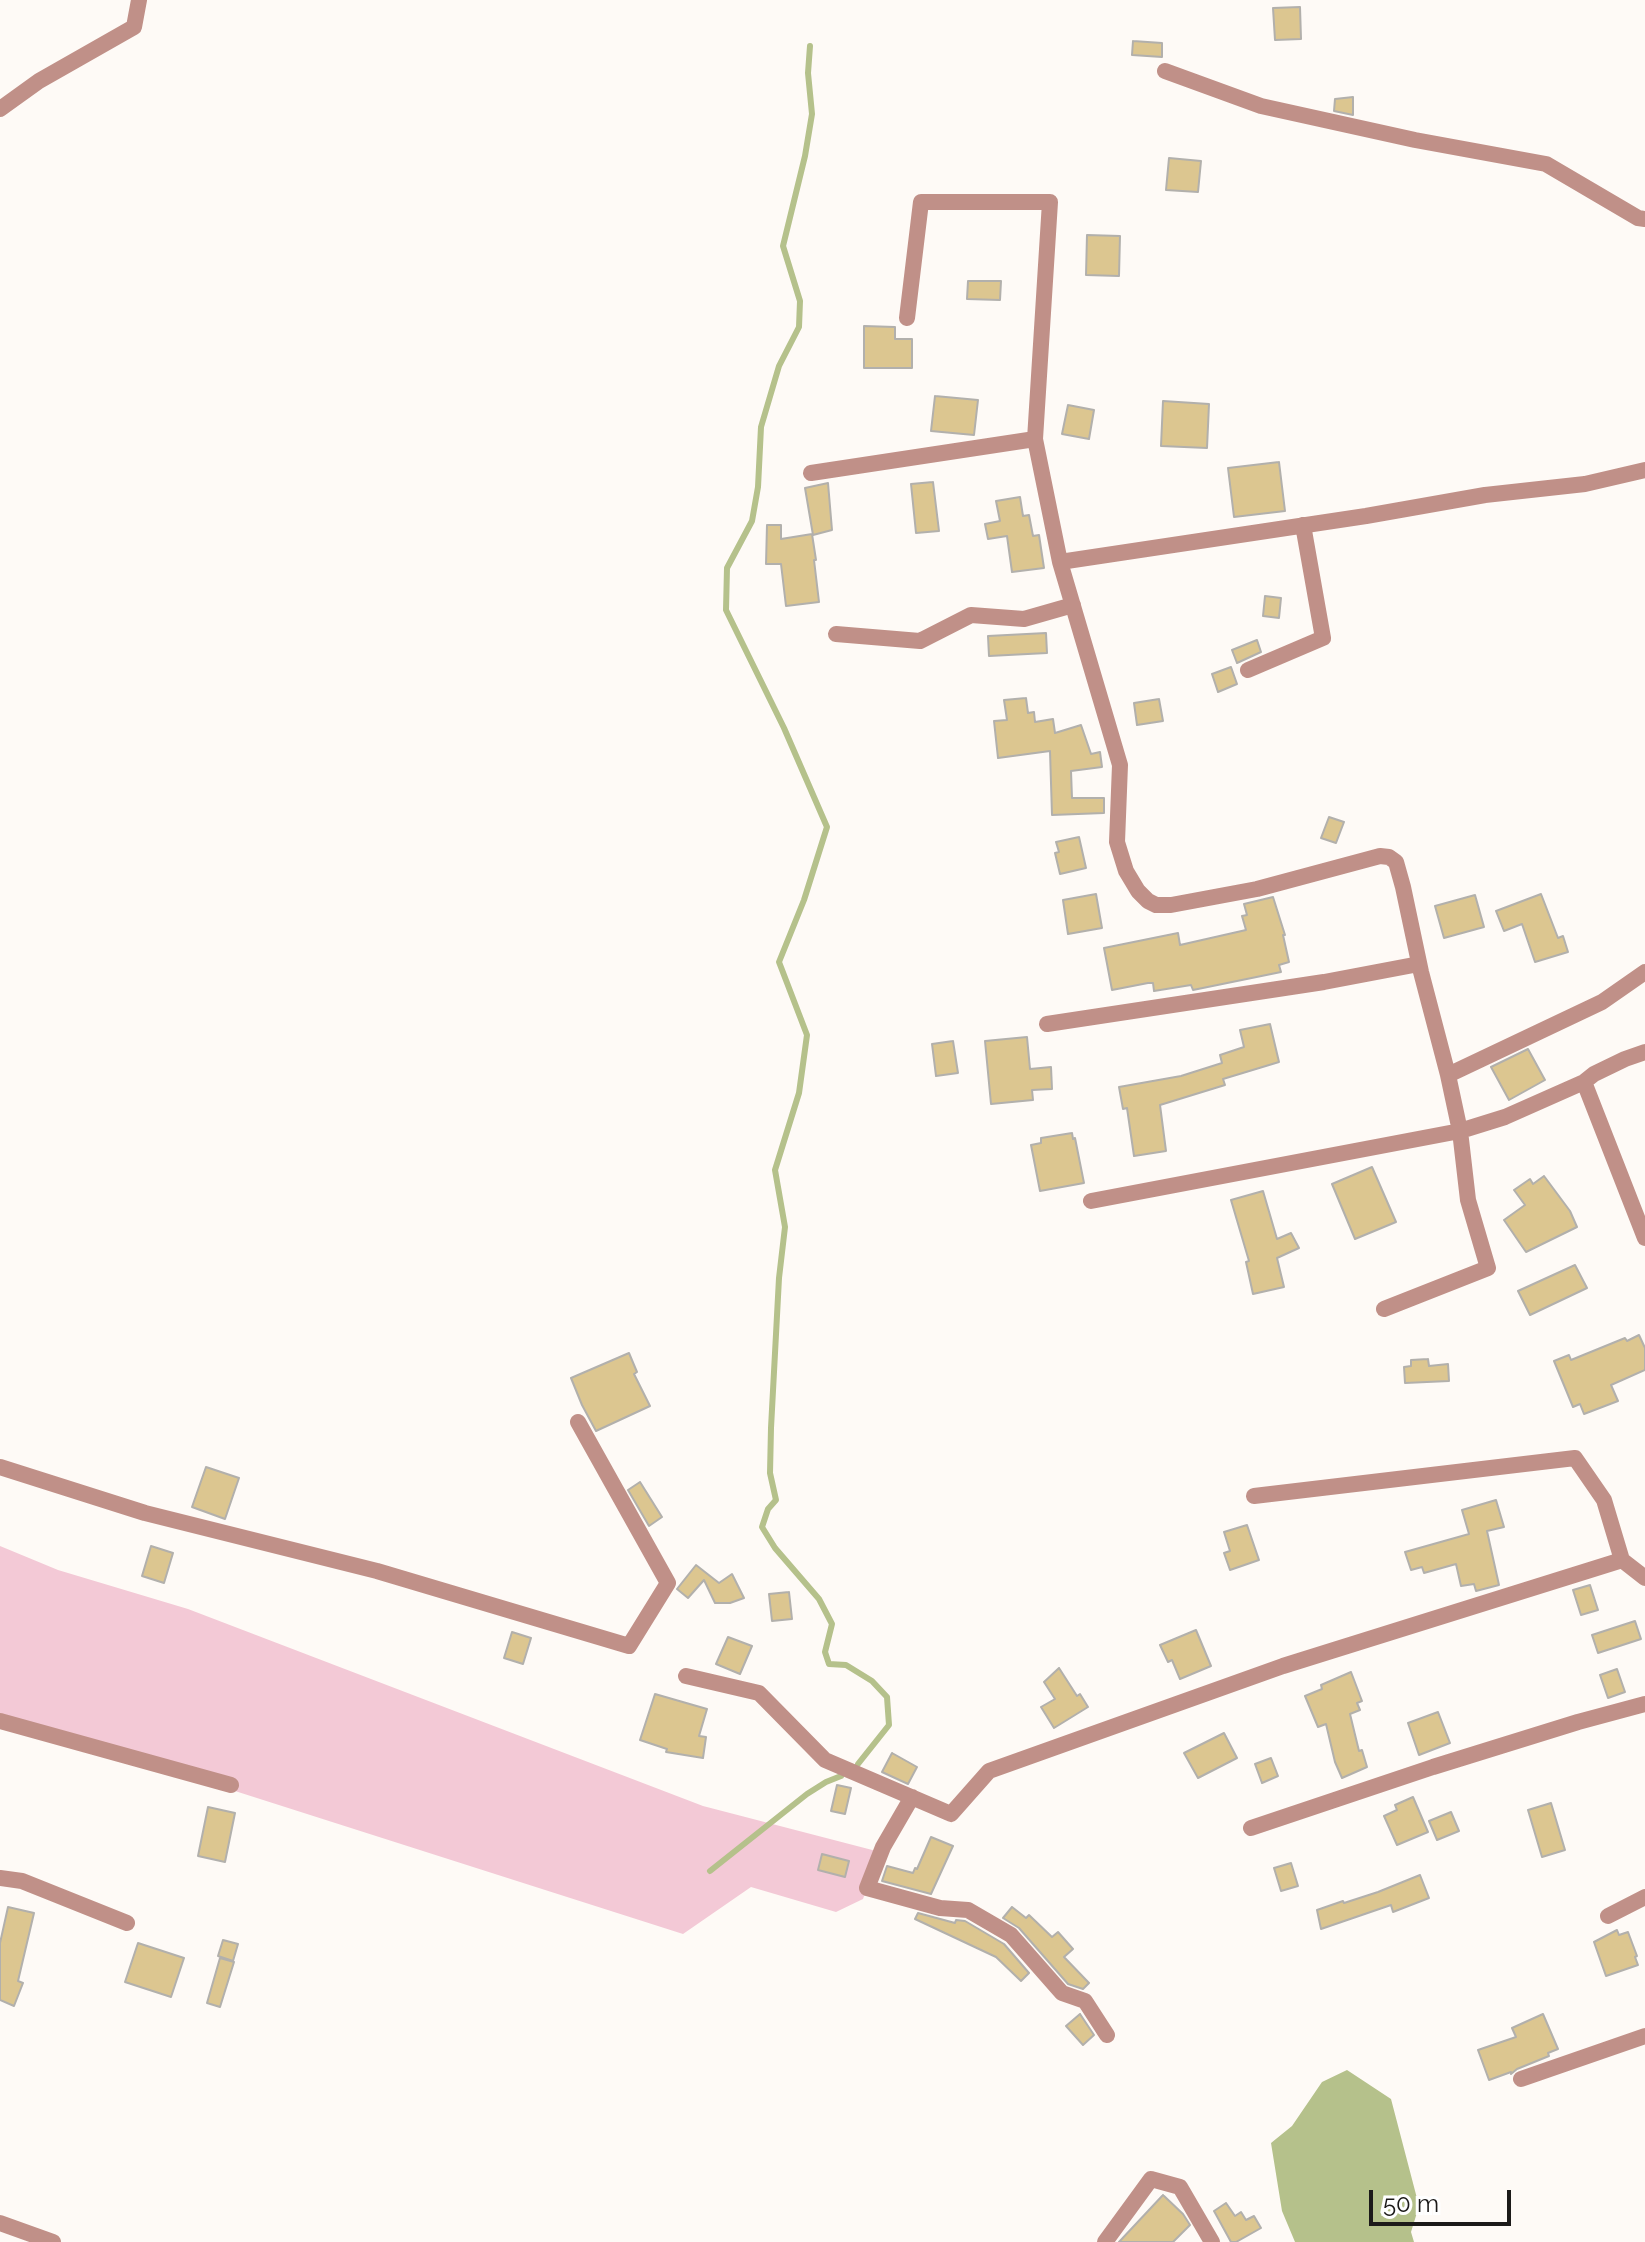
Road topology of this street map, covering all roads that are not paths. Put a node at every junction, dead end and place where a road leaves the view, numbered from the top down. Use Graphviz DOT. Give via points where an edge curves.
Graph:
graph roads {
  1 [pos="139,0"];
  2 [pos="1165,71"];
  3 [pos="0,109"];
  4 [pos="1645,219"];
  5 [pos="907,318"];
  6 [pos="1035,439"];
  7 [pos="1645,470"];
  8 [pos="811,473"];
  9 [pos="1303,525"];
  10 [pos="1060,562"];
  11 [pos="1073,605"];
  12 [pos="836,634"];
  13 [pos="1248,670"];
  14 [pos="1419,964"];
  15 [pos="1645,972"];
  16 [pos="1047,1024"];
  17 [pos="1645,1052"];
  18 [pos="1448,1075"];
  19 [pos="1584,1082"];
  20 [pos="1460,1131"];
  21 [pos="1091,1201"];
  22 [pos="1645,1238"];
  23 [pos="1384,1309"];
  24 [pos="578,1422"];
  25 [pos="0,1467"];
  26 [pos="1254,1496"];
  27 [pos="1622,1560"];
  28 [pos="1645,1578"];
  29 [pos="686,1676"];
  30 [pos="1645,1704"];
  31 [pos="0,1721"];
  32 [pos="231,1785"];
  33 [pos="912,1797"];
  34 [pos="1251,1828"];
  35 [pos="0,1878"];
  36 [pos="1645,1897"];
  37 [pos="1608,1916"];
  38 [pos="127,1923"];
  39 [pos="1107,2035"];
  40 [pos="1645,2036"];
  41 [pos="1521,2079"];
  42 [pos="0,2223"];
  43 [pos="53,2242"];
  44 [pos="1105,2242"];
  45 [pos="1212,2242"];
  1 -- 3 [label="street" via="134,27"];
  2 -- 4 [label="street" via="1261,106 1546,164"];
  5 -- 6 [label="street" via="921,202 1050,202"];
  6 -- 8 [label="street"];
  6 -- 10 [label="street"];
  7 -- 9 [label="street" via="1585,484"];
  9 -- 10 [label="street"];
  9 -- 13 [label="street" via="1323,638"];
  10 -- 11 [label="street"];
  11 -- 12 [label="street" via="1024,619 971,615 920,641"];
  11 -- 14 [label="street" via="1120,765 1117,842 1138,891 1156,905 1171,905 1389,857 1396,862"];
  14 -- 16 [label="street"];
  14 -- 18 [label="street"];
  15 -- 18 [label="street" via="1602,1002"];
  17 -- 19 [label="street"];
  18 -- 20 [label="street"];
  19 -- 20 [label="street"];
  19 -- 22 [label="street"];
  20 -- 21 [label="street"];
  20 -- 23 [label="street" via="1468,1200 1488,1268"];
  24 -- 25 [label="street" via="668,1583 629,1646 377,1571 145,1513"];
  26 -- 27 [label="street" via="1575,1458 1604,1500"];
  27 -- 28 [label="street"];
  27 -- 33 [label="street" via="1283,1666 989,1771 951,1814"];
  29 -- 33 [label="street" via="759,1693 825,1760"];
  30 -- 34 [label="street"];
  31 -- 32 [label="street"];
  33 -- 39 [label="street" via="867,1888 940,1908 968,1910 1011,1935 1062,1993 1085,2001"];
  35 -- 38 [label="street" via="22,1881"];
  36 -- 37 [label="street"];
  40 -- 41 [label="street"];
  42 -- 43 [label="street"];
  44 -- 45 [label="street" via="1151,2179 1180,2187"];
}
